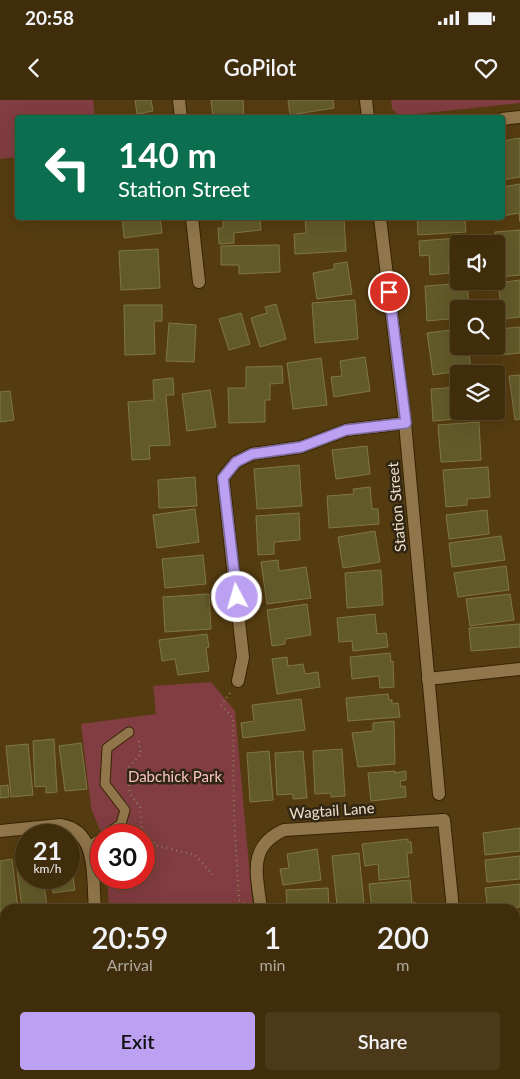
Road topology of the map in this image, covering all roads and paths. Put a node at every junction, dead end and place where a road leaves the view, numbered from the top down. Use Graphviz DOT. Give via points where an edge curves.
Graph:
graph roads {
  1 [pos="179,100"];
  2 [pos="366,100"];
  3 [pos="181,115"];
  4 [pos="368,115"];
  5 [pos="520,117"];
  6 [pos="505,119"];
  7 [pos="192,220"];
  8 [pos="380,220"];
  9 [pos="199,282"];
  10 [pos="406,423"];
  11 [pos="520,668"];
  12 [pos="428,679"];
  13 [pos="238,682"];
  14 [pos="129,732"];
  15 [pos="138,741"];
  16 [pos="439,794"];
  17 [pos="122,824"];
  18 [pos="0,831"];
  19 [pos="90,846"];
  20 [pos="213,875"];
  21 [pos="93,889"];
  22 [pos="95,904"];
  23 [pos="245,904"];
  24 [pos="261,904"];
  25 [pos="452,904"];
  1 -- 3 [label="street"];
  2 -- 4 [label="street"];
  5 -- 6 [label="street"];
  7 -- 9 [label="street"];
  8 -- 10 [label="street, Station Street"];
  10 -- 12 [label="street, Station Street"];
  10 -- 13 [label="street" via="346,430 301,447 252,454 236,462 223,478 243,657"];
  11 -- 12 [label="street"];
  12 -- 16 [label="street, Station Street"];
  13 -- 23 [label="path" via="221,704 233,718 234,815 240,900"];
  14 -- 17 [label="lane" via="107,748 104,784 125,810"];
  15 -- 20 [label="path" via="141,754 127,769 130,794 140,807 142,830 155,846 196,854"];
  18 -- 19 [label="street" via="68,826 84,837"];
  21 -- 22 [label="street"];
  24 -- 25 [label="street, Wagtail Lane" via="257,870 259,852 270,837 284,830 444,820"];
}
